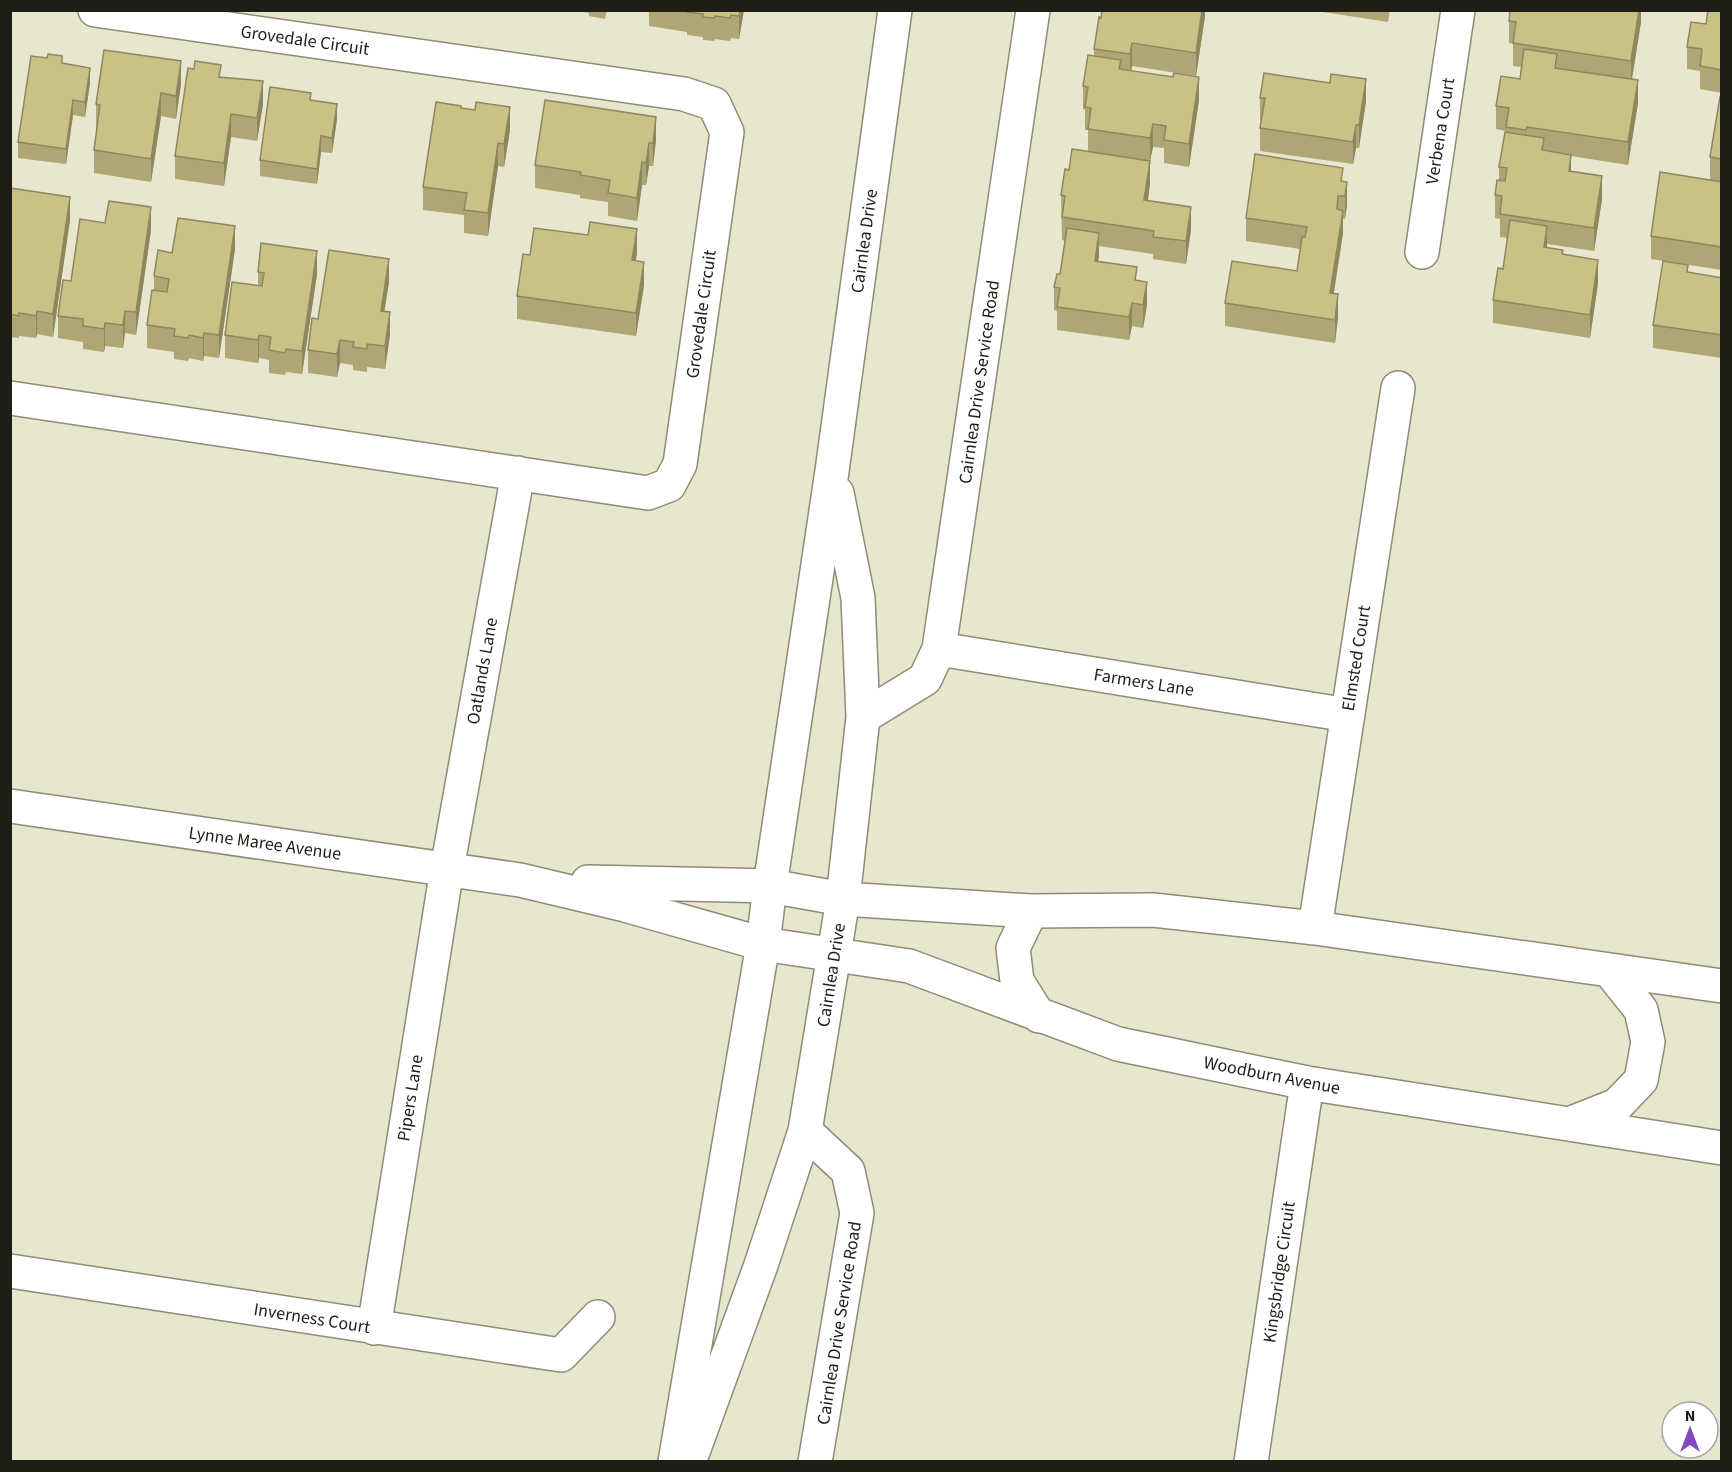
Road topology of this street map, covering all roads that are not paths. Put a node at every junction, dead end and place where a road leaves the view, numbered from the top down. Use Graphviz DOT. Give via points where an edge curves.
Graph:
graph roads {
  1 [pos="95,10"];
  2 [pos="895,10"];
  3 [pos="1033,10"];
  4 [pos="1458,10"];
  5 [pos="1422,252"];
  6 [pos="1398,388"];
  7 [pos="10,398"];
  8 [pos="832,471"];
  9 [pos="518,473"];
  10 [pos="939,650"];
  11 [pos="1348,715"];
  12 [pos="863,717"];
  13 [pos="10,806"];
  14 [pos="447,869"];
  15 [pos="520,880"];
  16 [pos="770,886"];
  17 [pos="843,899"];
  18 [pos="1031,911"];
  19 [pos="1315,928"];
  20 [pos="763,944"];
  21 [pos="834,954"];
  22 [pos="1610,970"];
  23 [pos="1722,986"];
  24 [pos="1039,1016"];
  25 [pos="1307,1083"];
  26 [pos="1569,1125"];
  27 [pos="805,1131"];
  28 [pos="1722,1148"];
  29 [pos="10,1271"];
  30 [pos="598,1317"];
  31 [pos="374,1328"];
  32 [pos="675,1461"];
  33 [pos="689,1461"];
  34 [pos="815,1461"];
  35 [pos="1251,1461"];
  1 -- 9 [label="street, Grovedale Circuit" via="684,94 714,104 727,132 680,464 669,485 648,493"];
  2 -- 8 [label="street, Cairnlea Drive"];
  3 -- 10 [label="street, Cairnlea Drive Service Road"];
  4 -- 5 [label="street, Verbena Court"];
  6 -- 11 [label="street, Elmsted Court"];
  7 -- 9 [label="street, Grovedale Circuit"];
  8 -- 12 [label="street, Cairnlea Drive" via="858,598"];
  8 -- 16 [label="street, Cairnlea Drive"];
  9 -- 14 [label="street, Oatlands Lane"];
  10 -- 11 [label="street, Farmers Lane"];
  10 -- 12 [label="street, Cairnlea Drive Service Road" via="925,679"];
  11 -- 19 [label="street, Elmsted Court"];
  12 -- 17 [label="street, Cairnlea Drive"];
  13 -- 14 [label="street, Lynne Maree Avenue"];
  14 -- 15 [label="street, Lynne Maree Avenue"];
  14 -- 31 [label="street, Pipers Lane"];
  15 -- 16 [label="street, Lynne Maree Avenue"];
  15 -- 20 [label="street, Lynne Maree Avenue"];
  16 -- 17 [label="street, Lynne Maree Avenue"];
  16 -- 20 [label="street, Cairnlea Drive"];
  17 -- 18 [label="street"];
  17 -- 21 [label="street, Cairnlea Drive"];
  18 -- 19 [label="street" via="1153,910"];
  18 -- 24 [label="street" via="1013,948 1017,981"];
  19 -- 22 [label="street"];
  20 -- 21 [label="street, Lynne Maree Avenue"];
  20 -- 32 [label="street, Cairnlea Drive"];
  21 -- 24 [label="street, Woodburn Avenue" via="909,966"];
  21 -- 27 [label="street, Cairnlea Drive"];
  22 -- 23 [label="street"];
  22 -- 26 [label="street" via="1641,1010 1648,1042 1641,1080 1617,1105"];
  24 -- 25 [label="street, Woodburn Avenue" via="1118,1044"];
  25 -- 26 [label="street, Woodburn Avenue"];
  25 -- 35 [label="street, Kingsbridge Circuit"];
  26 -- 28 [label="street, Woodburn Avenue"];
  27 -- 33 [label="street, Cairnlea Drive"];
  27 -- 34 [label="street, Cairnlea Drive Service Road" via="848,1171 857,1213"];
  29 -- 31 [label="street, Inverness Court"];
  30 -- 31 [label="street, Inverness Court" via="561,1355"];
}
